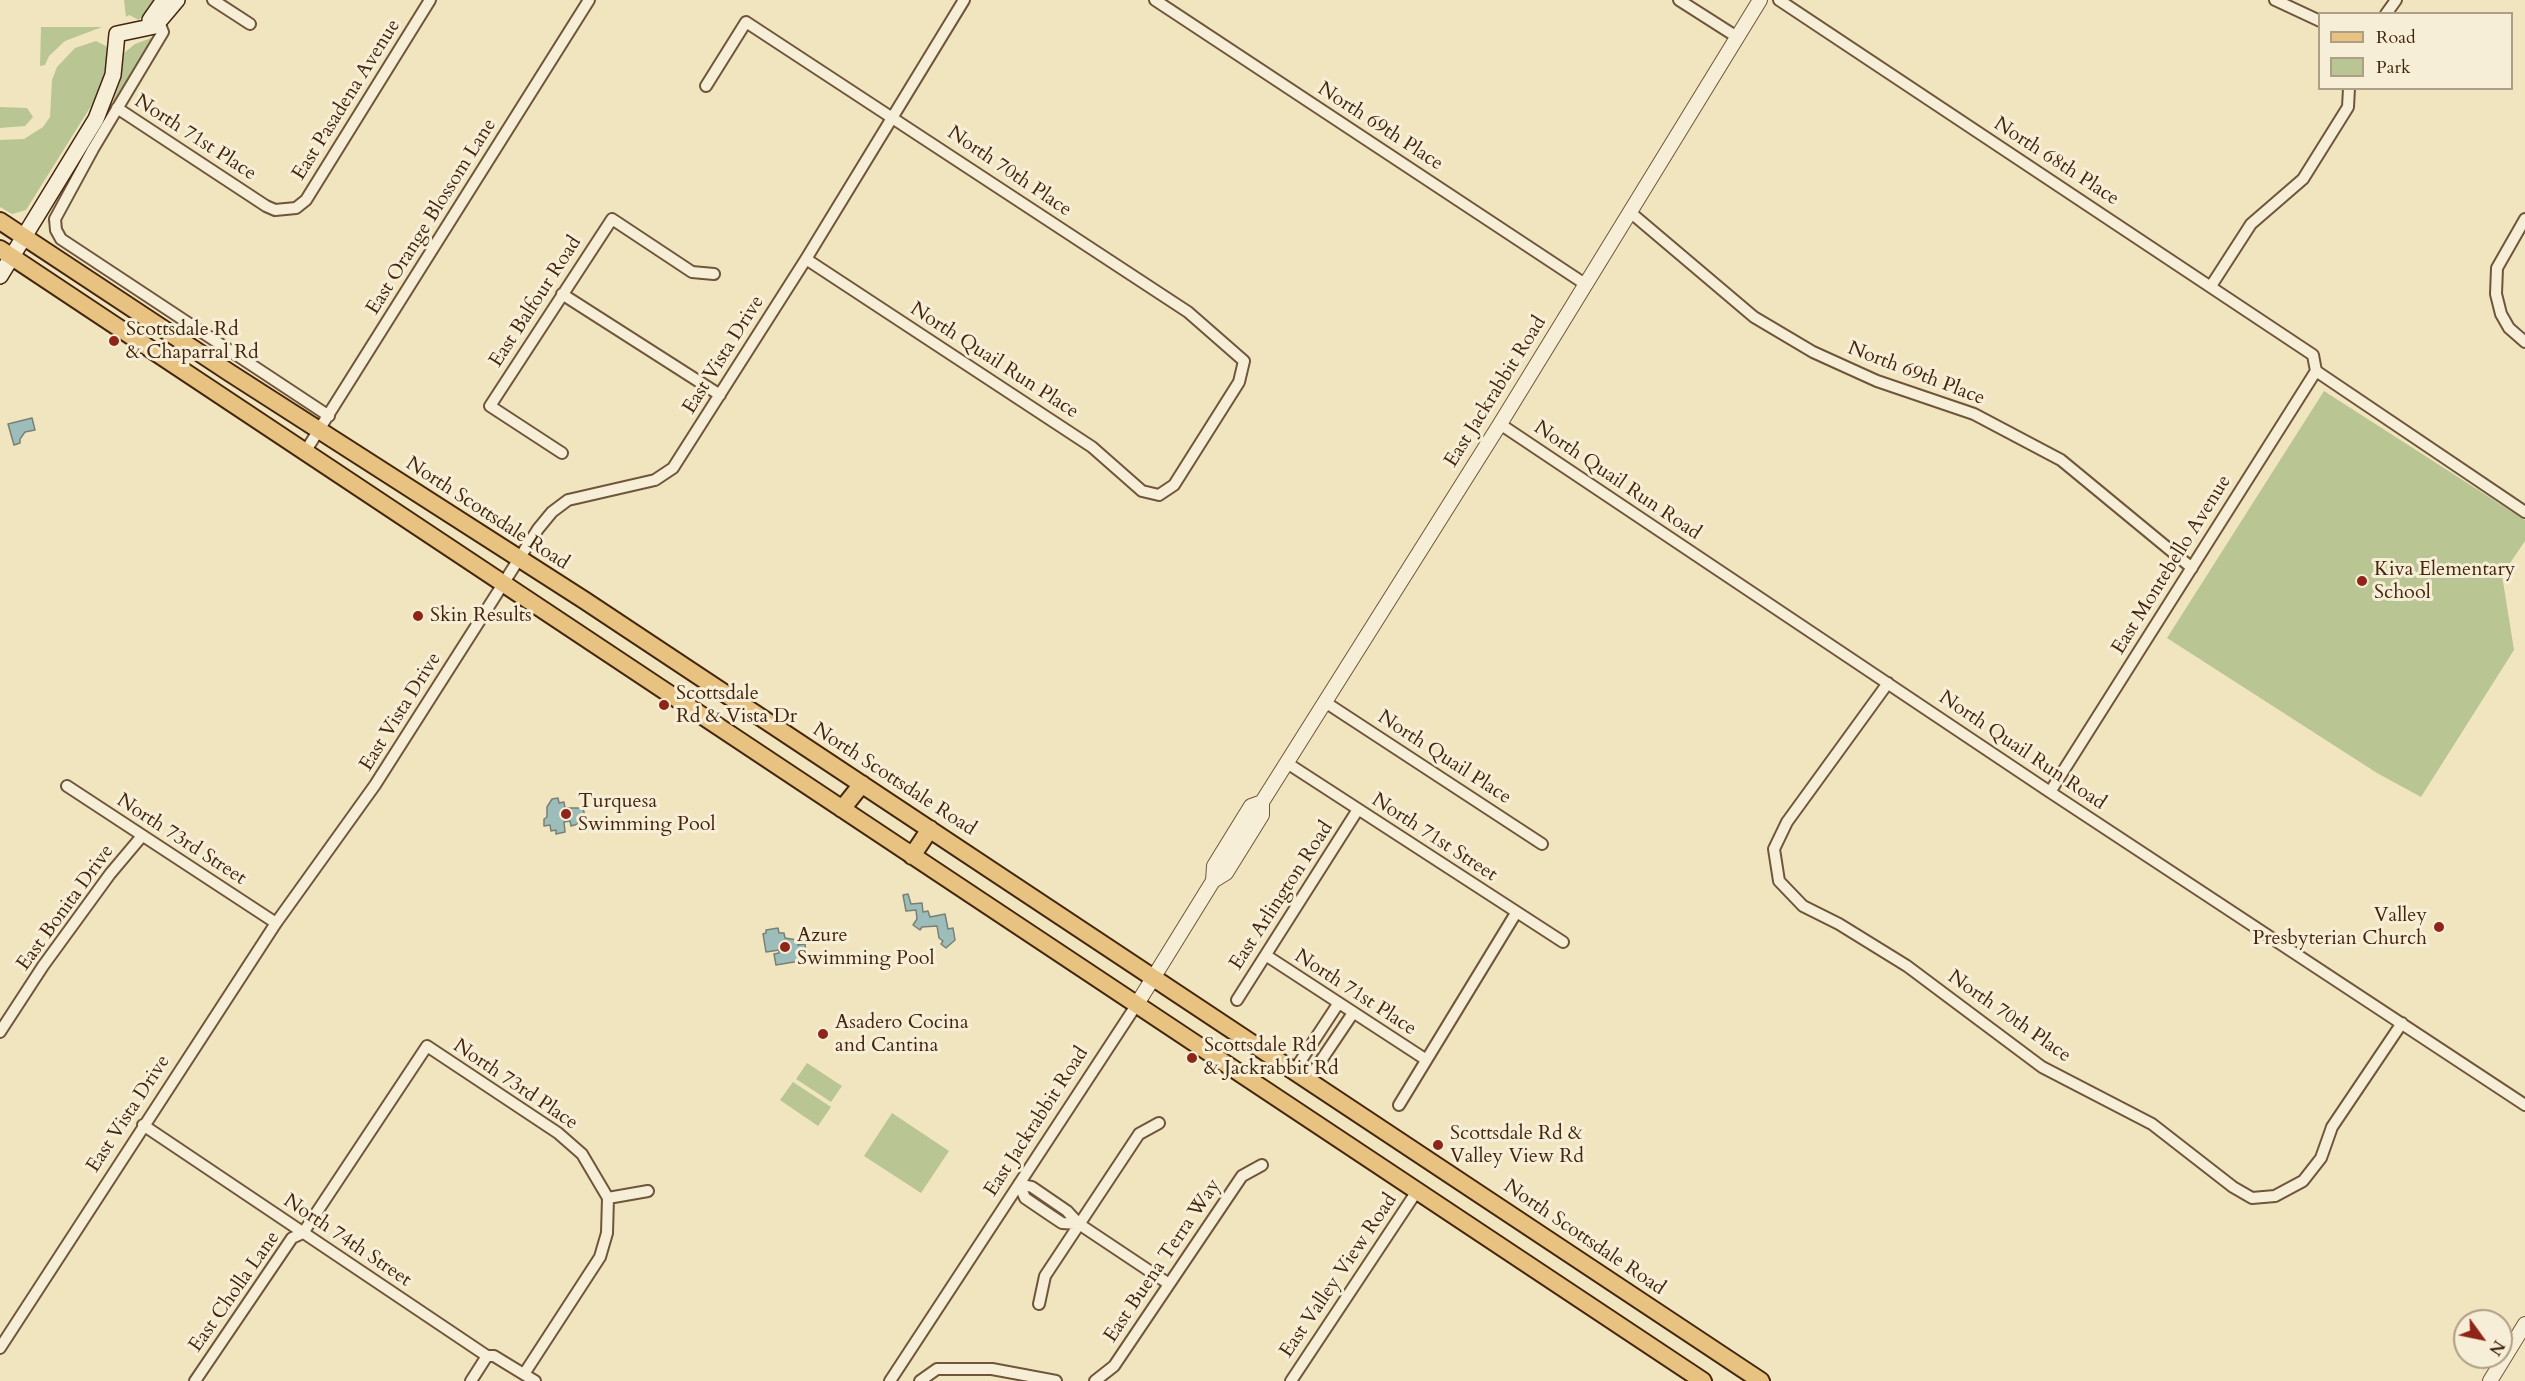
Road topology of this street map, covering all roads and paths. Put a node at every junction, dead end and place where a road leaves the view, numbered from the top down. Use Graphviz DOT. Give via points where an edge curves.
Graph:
graph roads {
  1 [pos="164,0"];
  2 [pos="177,0"];
  3 [pos="213,0"];
  4 [pos="430,0"];
  5 [pos="589,0"];
  6 [pos="964,0"];
  7 [pos="1155,0"];
  8 [pos="1679,0"];
  9 [pos="1760,0"];
  10 [pos="1779,0"];
  11 [pos="2276,0"];
  12 [pos="2397,0"];
  13 [pos="2388,12"];
  14 [pos="2318,21"];
  15 [pos="250,24"];
  16 [pos="152,25"];
  17 [pos="1737,37"];
  18 [pos="706,86"];
  19 [pos="2349,90"];
  20 [pos="117,108"];
  21 [pos="894,117"];
  22 [pos="287,211"];
  23 [pos="1630,213"];
  24 [pos="2525,219"];
  25 [pos="0,221"];
  26 [pos="24,237"];
  27 [pos="6,253"];
  28 [pos="806,259"];
  29 [pos="714,274"];
  30 [pos="0,276"];
  31 [pos="1584,284"];
  32 [pos="2211,286"];
  33 [pos="562,294"];
  34 [pos="2525,342"];
  35 [pos="2316,371"];
  36 [pos="720,395"];
  37 [pos="329,416"];
  38 [pos="1500,424"];
  39 [pos="319,431"];
  40 [pos="305,453"];
  41 [pos="562,453"];
  42 [pos="1159,495"];
  43 [pos="2525,512"];
  44 [pos="519,559"];
  45 [pos="2192,568"];
  46 [pos="503,584"];
  47 [pos="1888,683"];
  48 [pos="1326,702"];
  49 [pos="1287,763"];
  50 [pos="862,784"];
  51 [pos="67,786"];
  52 [pos="2050,792"];
  53 [pos="842,809"];
  54 [pos="1358,810"];
  55 [pos="930,829"];
  56 [pos="142,836"];
  57 [pos="1542,844"];
  58 [pos="912,856"];
  59 [pos="1516,913"];
  60 [pos="276,924"];
  61 [pos="1563,942"];
  62 [pos="1267,956"];
  63 [pos="1152,978"];
  64 [pos="1236,1000"];
  65 [pos="1137,1004"];
  66 [pos="1338,1004"];
  67 [pos="1353,1013"];
  68 [pos="2402,1023"];
  69 [pos="0,1032"];
  70 [pos="428,1047"];
  71 [pos="1425,1059"];
  72 [pos="1301,1076"];
  73 [pos="1399,1105"];
  74 [pos="2525,1105"];
  75 [pos="1159,1123"];
  76 [pos="143,1125"];
  77 [pos="1262,1165"];
  78 [pos="1019,1184"];
  79 [pos="648,1191"];
  80 [pos="1417,1191"];
  81 [pos="608,1198"];
  82 [pos="1079,1224"];
  83 [pos="303,1233"];
  84 [pos="1168,1284"];
  85 [pos="1039,1304"];
  86 [pos="2525,1324"];
  87 [pos="0,1348"];
  88 [pos="488,1356"];
  89 [pos="524,1374"];
  90 [pos="195,1381"];
  91 [pos="471,1381"];
  92 [pos="535,1381"];
  93 [pos="890,1381"];
  94 [pos="920,1381"];
  95 [pos="1056,1381"];
  96 [pos="1095,1381"];
  97 [pos="1291,1381"];
  98 [pos="1703,1381"];
  99 [pos="1761,1381"];
  100 [pos="2490,1381"];
  1 -- 16 [label="main road"];
  2 -- 16 [label="main road"];
  3 -- 15 [label="street"];
  4 -- 22 [label="street, East Pasadena Avenue" via="306,200"];
  5 -- 37 [label="street, East Orange Blossom Lane"];
  6 -- 21 [label="street, East Vista Drive"];
  7 -- 31 [label="street, North 69th Place"];
  8 -- 17 [label="street"];
  9 -- 17 [label="street, East Jackrabbit Road"];
  10 -- 32 [label="street, North 68th Place"];
  11 -- 14 [label="street"];
  12 -- 13 [label="street"];
  16 -- 20 [label="street" via="163,32"];
  16 -- 26 [label="main road" via="117,34 113,75 96,119"];
  17 -- 23 [label="street, East Jackrabbit Road"];
  18 -- 21 [label="street, North 70th Place" via="746,22"];
  19 -- 32 [label="street" via="2348,106 2303,179 2252,224"];
  20 -- 22 [label="street, North 71st Place" via="266,207"];
  20 -- 37 [label="street" via="55,219 61,239"];
  21 -- 28 [label="street, East Vista Drive"];
  21 -- 42 [label="street, North 70th Place" via="1188,312 1244,361 1239,382 1174,485"];
  23 -- 31 [label="street, East Jackrabbit Road"];
  23 -- 45 [label="street, North 69th Place" via="1754,317 1813,352 1876,381 1974,414 2061,460"];
  24 -- 34 [label="street" via="2497,268 2496,284 2501,314 2509,328"];
  25 -- 26 [label="main road, North Scottsdale Road"];
  26 -- 27 [label="main road"];
  26 -- 39 [label="main road, North Scottsdale Road"];
  27 -- 30 [label="main road"];
  27 -- 40 [label="main road"];
  28 -- 36 [label="street, East Vista Drive"];
  28 -- 42 [label="street, North Quail Run Place" via="1092,447 1142,491"];
  29 -- 33 [label="street, East Balfour Road" via="692,272 612,219"];
  31 -- 38 [label="street, East Jackrabbit Road"];
  32 -- 35 [label="street, North 68th Place" via="2313,356"];
  33 -- 36 [label="street"];
  33 -- 41 [label="street, East Balfour Road" via="490,406"];
  35 -- 43 [label="street"];
  35 -- 45 [label="street, East Montebello Avenue"];
  36 -- 44 [label="street, East Vista Drive" via="673,468 649,482 568,500 544,520"];
  37 -- 39 [label="street, East Orange Blossom Lane"];
  38 -- 47 [label="street, North Quail Run Road"];
  38 -- 48 [label="street, East Jackrabbit Road"];
  39 -- 40 [label="street, East Orange Blossom Lane"];
  39 -- 44 [label="main road, North Scottsdale Road"];
  40 -- 46 [label="main road"];
  44 -- 46 [label="street, East Vista Drive"];
  44 -- 50 [label="main road, North Scottsdale Road"];
  45 -- 52 [label="street, East Montebello Avenue"];
  46 -- 53 [label="main road"];
  46 -- 60 [label="street, East Vista Drive" via="375,785"];
  47 -- 52 [label="street, North Quail Run Road"];
  47 -- 68 [label="street, North 70th Place" via="1787,822 1774,849 1779,881 1803,906 1907,966 2042,1066 2152,1124 2252,1198 2275,1196 2303,1181 2321,1158 2332,1127"];
  48 -- 49 [label="street, East Jackrabbit Road"];
  48 -- 57 [label="street, North Quail Place"];
  49 -- 54 [label="street, North 71st Street"];
  49 -- 63 [label="street, East Jackrabbit Road" via="1262,802 1251,806 1214,866 1213,881"];
  50 -- 53 [label="main road"];
  50 -- 55 [label="main road, North Scottsdale Road"];
  51 -- 56 [label="street, North 73rd Street"];
  52 -- 68 [label="street, North Quail Run Road"];
  53 -- 58 [label="main road"];
  54 -- 59 [label="street, North 71st Street"];
  54 -- 62 [label="street, East Arlington Road"];
  55 -- 58 [label="main road"];
  55 -- 63 [label="main road, North Scottsdale Road"];
  56 -- 60 [label="street, North 73rd Street"];
  56 -- 69 [label="street, East Bonita Drive" via="63,939"];
  58 -- 65 [label="main road"];
  59 -- 61 [label="street, North 71st Street"];
  59 -- 71 [label="street"];
  60 -- 76 [label="street, East Vista Drive"];
  62 -- 64 [label="street, East Arlington Road"];
  62 -- 66 [label="street, North 71st Place"];
  63 -- 65 [label="street, East Jackrabbit Road"];
  63 -- 72 [label="main road, North Scottsdale Road"];
  65 -- 78 [label="street, East Jackrabbit Road"];
  65 -- 80 [label="main road"];
  66 -- 67 [label="street, North 71st Place"];
  66 -- 72 [label="street"];
  67 -- 71 [label="street, North 71st Place"];
  67 -- 72 [label="street"];
  68 -- 74 [label="street, North Quail Run Road"];
  70 -- 81 [label="street, North 73rd Place" via="558,1133 582,1154"];
  70 -- 83 [label="street, East Cholla Lane"];
  71 -- 73 [label="street"];
  72 -- 99 [label="main road, North Scottsdale Road"];
  75 -- 82 [label="street" via="1139,1134"];
  76 -- 83 [label="street, North 74th Street"];
  76 -- 87 [label="street, East Vista Drive"];
  77 -- 84 [label="street, East Buena Terra Way" via="1242,1176"];
  78 -- 82 [label="street" via="1025,1198 1050,1215 1062,1223"];
  78 -- 93 [label="street, East Jackrabbit Road"];
  79 -- 81 [label="street"];
  80 -- 97 [label="street, East Valley View Road"];
  80 -- 98 [label="main road"];
  81 -- 89 [label="street" via="608,1233 600,1257"];
  82 -- 84 [label="street"];
  82 -- 85 [label="street" via="1045,1276"];
  83 -- 88 [label="street, North 74th Street"];
  83 -- 90 [label="street, East Cholla Lane" via="292,1238"];
  84 -- 96 [label="street, East Buena Terra Way" via="1114,1366"];
  86 -- 100 [label="street"];
  88 -- 89 [label="street, North 74th Street"];
  88 -- 91 [label="street"];
  89 -- 92 [label="street, North 74th Street"];
  94 -- 95 [label="street" via="937,1369 992,1369"];
}
